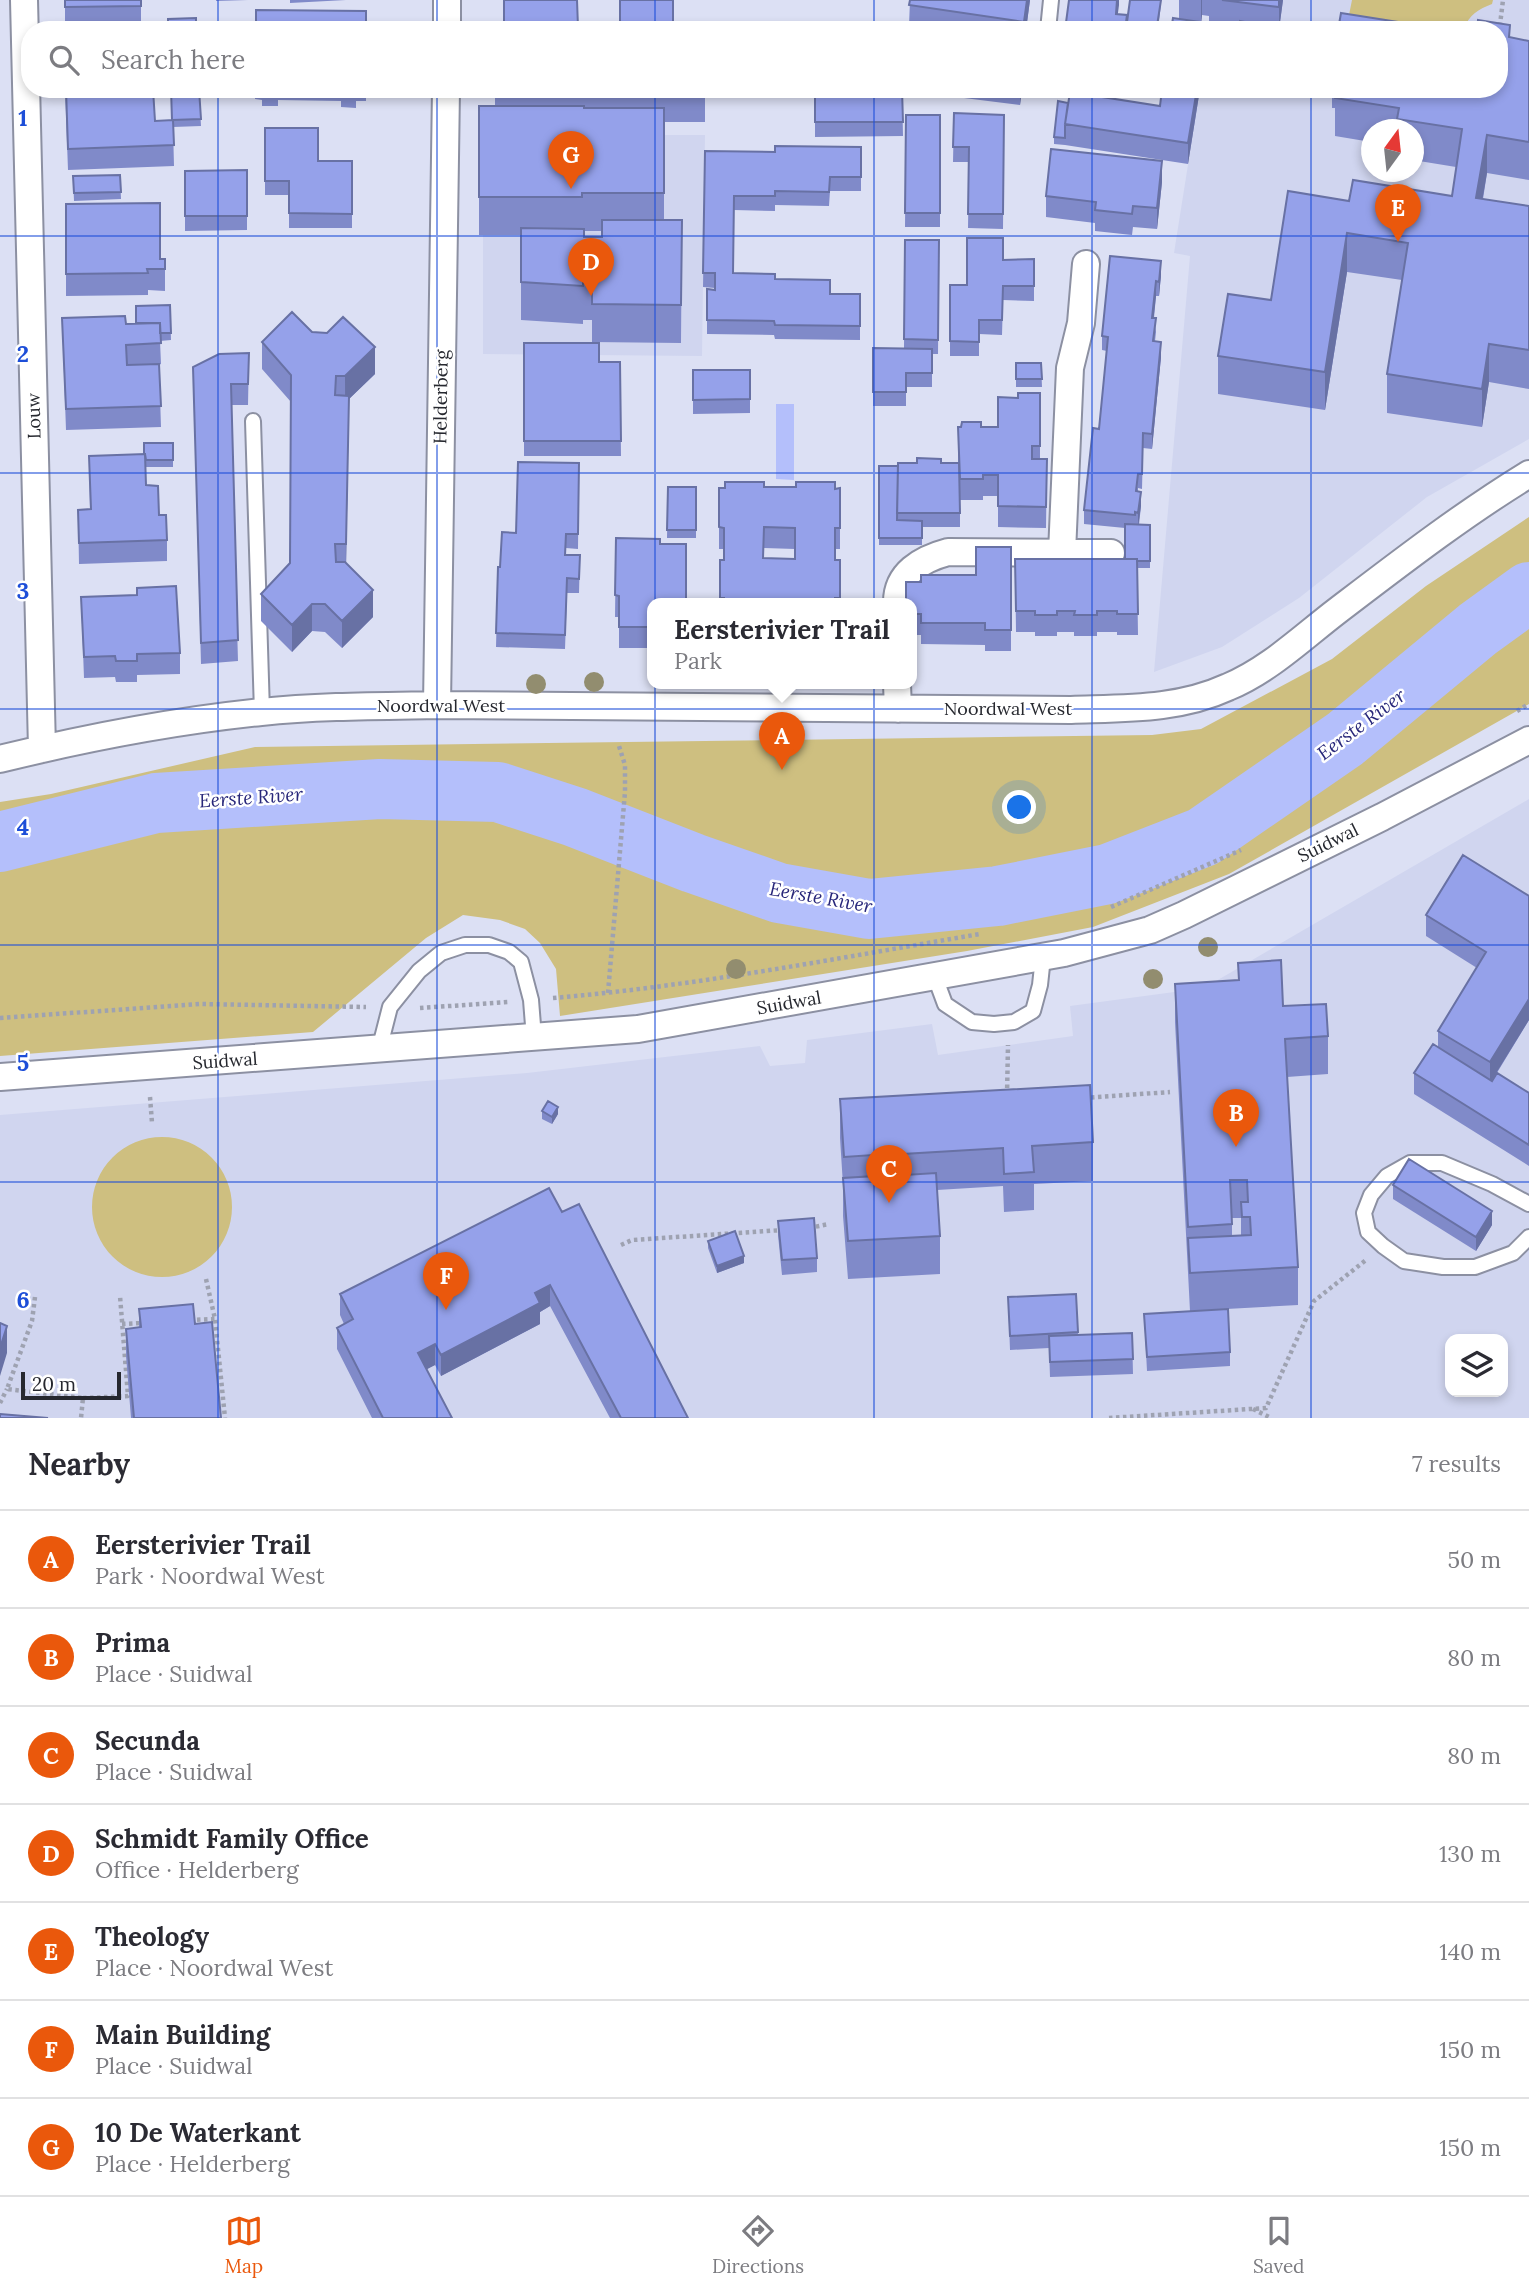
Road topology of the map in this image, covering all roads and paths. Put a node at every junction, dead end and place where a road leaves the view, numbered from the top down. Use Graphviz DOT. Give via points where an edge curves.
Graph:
graph roads {
  1 [pos="23,0"];
  2 [pos="447,0"];
  3 [pos="1051,0"];
  4 [pos="1503,0"];
  5 [pos="24,21"];
  6 [pos="447,21"];
  7 [pos="1049,21"];
  8 [pos="1500,21"];
  9 [pos="25,98"];
  10 [pos="446,98"];
  11 [pos="1086,264"];
  12 [pos="253,422"];
  13 [pos="1529,474"];
  14 [pos="1062,553"];
  15 [pos="1111,553"];
  16 [pos="898,598"];
  17 [pos="897,697"];
  18 [pos="436,705"];
  19 [pos="1529,705"];
  20 [pos="262,712"];
  21 [pos="1507,716"];
  22 [pos="1529,740"];
  23 [pos="619,746"];
  24 [pos="42,749"];
  25 [pos="0,759"];
  26 [pos="1243,849"];
  27 [pos="1104,910"];
  28 [pos="984,934"];
  29 [pos="1043,957"];
  30 [pos="935,977"];
  31 [pos="608,993"];
  32 [pos="531,1000"];
  33 [pos="390,1007"];
  34 [pos="0,1018"];
  35 [pos="534,1038"];
  36 [pos="1008,1045"];
  37 [pos="379,1050"];
  38 [pos="0,1077"];
  39 [pos="1170,1092"];
  40 [pos="150,1097"];
  41 [pos="1075,1098"];
  42 [pos="1007,1102"];
  43 [pos="152,1123"];
  44 [pos="1529,1203"];
  45 [pos="829,1224"];
  46 [pos="803,1228"];
  47 [pos="790,1229"];
  48 [pos="1529,1237"];
  49 [pos="621,1245"];
  50 [pos="1383,1246"];
  51 [pos="206,1279"];
  52 [pos="120,1296"];
  53 [pos="35,1297"];
  54 [pos="215,1319"];
  55 [pos="189,1321"];
  56 [pos="149,1323"];
  57 [pos="122,1324"];
  58 [pos="6,1389"];
  59 [pos="83,1398"];
  60 [pos="0,1403"];
  61 [pos="1253,1409"];
  62 [pos="81,1418"];
  63 [pos="225,1418"];
  64 [pos="1109,1418"];
  65 [pos="1270,1418"];
  1 -- 5 [label="street, Louw"];
  2 -- 6 [label="street"];
  3 -- 7 [label="lane"];
  4 -- 8 [label="path"];
  9 -- 24 [label="street, Louw"];
  10 -- 18 [label="street, Helderberg"];
  11 -- 14 [label="street" via="1081,323 1070,368"];
  12 -- 20 [label="lane"];
  13 -- 17 [label="street, Noordwal West" via="1399,564 1275,660 1230,687 1196,699 1158,708 1071,710"];
  14 -- 15 [label="street"];
  14 -- 16 [label="street" via="948,552 912,567 901,583"];
  17 -- 18 [label="street, Noordwal West"];
  18 -- 20 [label="street, Noordwal West"];
  19 -- 21 [label="path"];
  20 -- 24 [label="street, Noordwal West"];
  22 -- 29 [label="street, Suidwal" via="1173,920"];
  23 -- 31 [label="path" via="625,792"];
  24 -- 25 [label="street, Noordwal West"];
  26 -- 27 [label="path"];
  28 -- 31 [label="path" via="688,984"];
  29 -- 30 [label="street, Suidwal"];
  29 -- 30 [label="lane" via="1033,1011 1014,1022 972,1022 945,1004"];
  30 -- 35 [label="street, Suidwal" via="638,1029"];
  31 -- 32 [label="path"];
  32 -- 33 [label="path"];
  32 -- 33 [label="lane" via="521,962 509,952 489,945 465,945 441,953 419,971"];
  32 -- 35 [label="lane"];
  33 -- 34 [label="path" via="200,1004"];
  33 -- 37 [label="lane"];
  35 -- 37 [label="street, Suidwal"];
  36 -- 42 [label="path"];
  37 -- 38 [label="street, Suidwal"];
  39 -- 41 [label="path"];
  40 -- 43 [label="path"];
  44 -- 50 [label="lane" via="1442,1163 1410,1163 1387,1176 1371,1195 1364,1213 1368,1232"];
  45 -- 46 [label="path"];
  47 -- 49 [label="path" via="632,1240"];
  48 -- 50 [label="lane" via="1513,1253 1475,1267 1404,1261"];
  50 -- 61 [label="path" via="1314,1301 1266,1408"];
  51 -- 54 [label="path"];
  52 -- 57 [label="path"];
  53 -- 58 [label="path" via="32,1321"];
  54 -- 55 [label="path"];
  54 -- 63 [label="path"];
  56 -- 57 [label="path"];
  57 -- 59 [label="path" via="128,1396"];
  58 -- 59 [label="path"];
  58 -- 60 [label="path"];
  59 -- 62 [label="path"];
  61 -- 64 [label="path"];
  61 -- 65 [label="path"];
}
